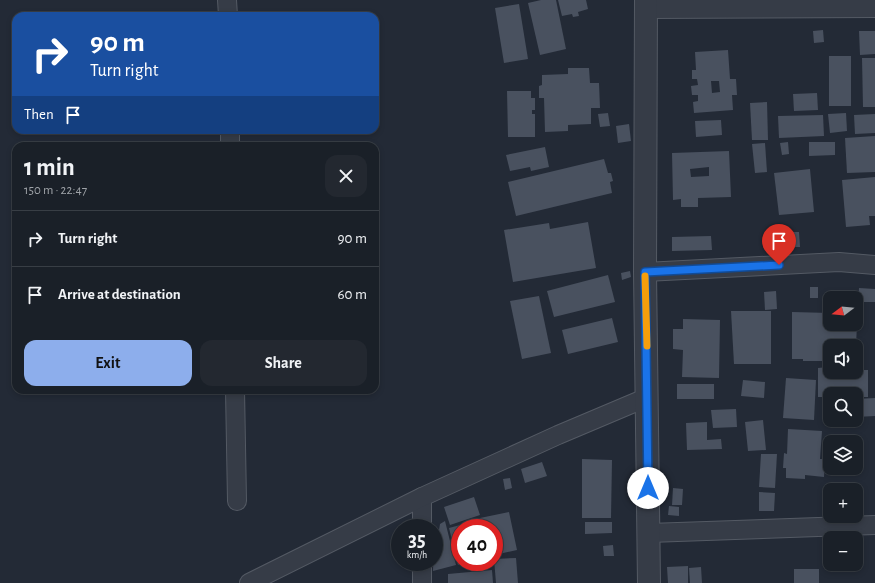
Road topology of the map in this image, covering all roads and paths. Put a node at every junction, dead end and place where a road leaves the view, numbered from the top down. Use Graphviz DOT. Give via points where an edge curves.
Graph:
graph roads {
  1 [pos="227,0"];
  2 [pos="646,5"];
  3 [pos="875,8"];
  4 [pos="228,12"];
  5 [pos="875,265"];
  6 [pos="645,272"];
  7 [pos="235,394"];
  8 [pos="648,397"];
  9 [pos="422,497"];
  10 [pos="237,501"];
  11 [pos="422,519"];
  12 [pos="875,525"];
  13 [pos="649,533"];
  14 [pos="422,571"];
  15 [pos="249,583"];
  16 [pos="422,583"];
  17 [pos="649,583"];
  1 -- 4 [label="street"];
  2 -- 3 [label="street"];
  2 -- 6 [label="street"];
  5 -- 6 [label="street" via="839,262"];
  6 -- 8 [label="street"];
  7 -- 10 [label="street"];
  8 -- 9 [label="street"];
  8 -- 13 [label="street"];
  9 -- 11 [label="street"];
  9 -- 15 [label="street"];
  12 -- 13 [label="street"];
  13 -- 17 [label="street"];
  14 -- 16 [label="street"];
}
